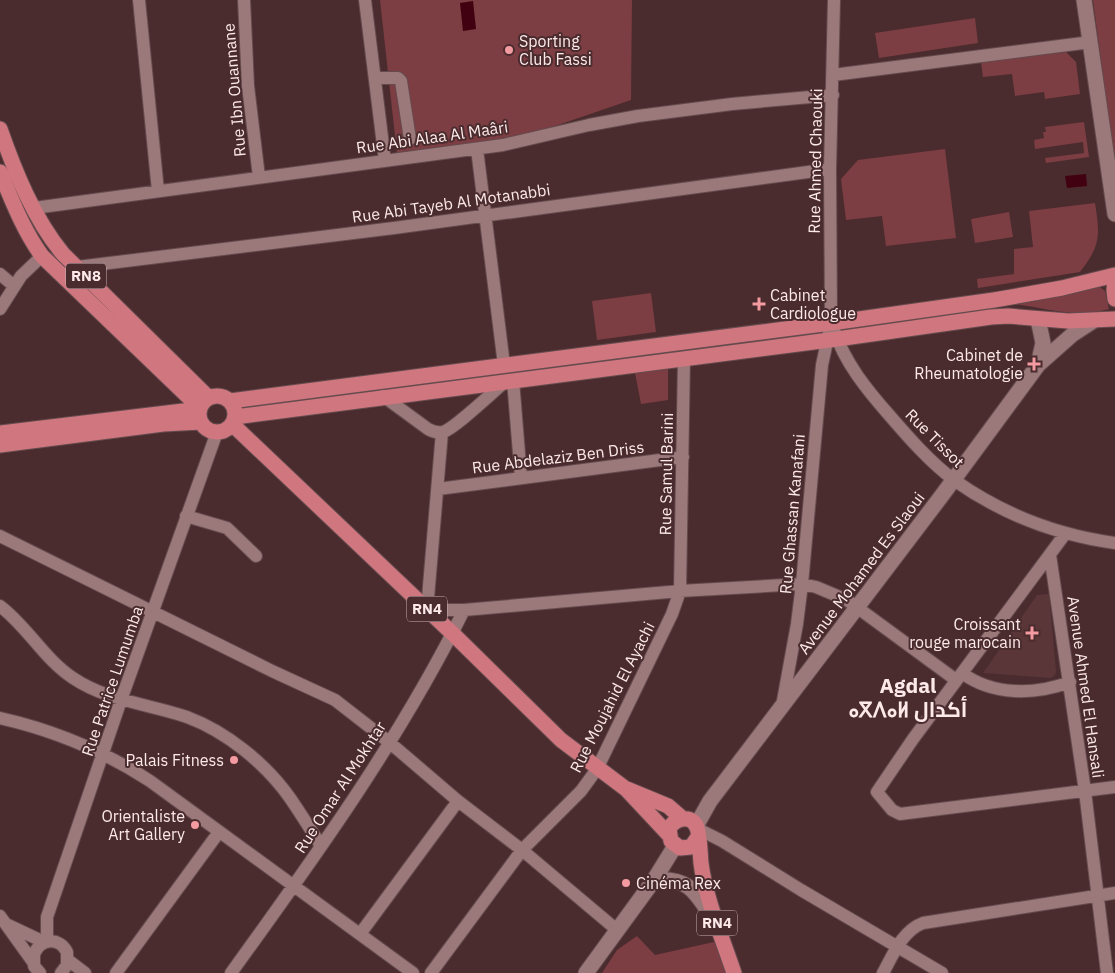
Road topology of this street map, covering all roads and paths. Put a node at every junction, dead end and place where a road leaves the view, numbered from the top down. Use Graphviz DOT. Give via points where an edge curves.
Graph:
graph roads {
  1 [pos="139,0"];
  2 [pos="244,0"];
  3 [pos="365,0"];
  4 [pos="834,0"];
  5 [pos="1084,0"];
  6 [pos="1091,42"];
  7 [pos="833,75"];
  8 [pos="375,78"];
  9 [pos="832,95"];
  10 [pos="0,129"];
  11 [pos="410,139"];
  12 [pos="478,149"];
  13 [pos="385,160"];
  14 [pos="830,169"];
  15 [pos="0,172"];
  16 [pos="259,177"];
  17 [pos="158,191"];
  18 [pos="34,208"];
  19 [pos="485,214"];
  20 [pos="1115,214"];
  21 [pos="42,256"];
  22 [pos="77,267"];
  23 [pos="0,274"];
  24 [pos="1115,276"];
  25 [pos="14,286"];
  26 [pos="1115,299"];
  27 [pos="0,309"];
  28 [pos="1038,319"];
  29 [pos="1115,319"];
  30 [pos="1093,321"];
  31 [pos="832,323"];
  32 [pos="832,339"];
  33 [pos="684,358"];
  34 [pos="504,365"];
  35 [pos="1038,365"];
  36 [pos="509,381"];
  37 [pos="383,396"];
  38 [pos="230,401"];
  39 [pos="202,409"];
  40 [pos="234,421"];
  41 [pos="217,432"];
  42 [pos="442,432"];
  43 [pos="0,433"];
  44 [pos="0,445"];
  45 [pos="683,457"];
  46 [pos="521,478"];
  47 [pos="954,480"];
  48 [pos="438,488"];
  49 [pos="186,516"];
  50 [pos="1065,534"];
  51 [pos="0,536"];
  52 [pos="1115,543"];
  53 [pos="1050,555"];
  54 [pos="256,556"];
  55 [pos="802,584"];
  56 [pos="680,591"];
  57 [pos="0,606"];
  58 [pos="858,607"];
  59 [pos="427,610"];
  60 [pos="464,610"];
  61 [pos="153,612"];
  62 [pos="452,633"];
  63 [pos="959,677"];
  64 [pos="1070,682"];
  65 [pos="121,700"];
  66 [pos="781,708"];
  67 [pos="0,718"];
  68 [pos="389,742"];
  69 [pos="103,754"];
  70 [pos="597,769"];
  71 [pos="1115,787"];
  72 [pos="626,789"];
  73 [pos="1085,791"];
  74 [pos="458,801"];
  75 [pos="693,826"];
  76 [pos="219,832"];
  77 [pos="674,843"];
  78 [pos="321,846"];
  79 [pos="522,850"];
  80 [pos="702,873"];
  81 [pos="654,880"];
  82 [pos="294,886"];
  83 [pos="1115,893"];
  84 [pos="1097,896"];
  85 [pos="3,920"];
  86 [pos="718,927"];
  87 [pos="617,930"];
  88 [pos="360,934"];
  89 [pos="46,942"];
  90 [pos="898,946"];
  91 [pos="64,969"];
  92 [pos="38,970"];
  93 [pos="85,973"];
  94 [pos="116,973"];
  95 [pos="231,973"];
  96 [pos="414,973"];
  97 [pos="431,973"];
  98 [pos="586,973"];
  99 [pos="734,973"];
  100 [pos="883,973"];
  101 [pos="942,973"];
  102 [pos="1107,973"];
  1 -- 17 [label="street"];
  2 -- 16 [label="street, Rue Ibn Ouannane" via="247,77"];
  3 -- 8 [label="street"];
  4 -- 7 [label="street, Rue Ahmed Chaouki"];
  5 -- 6 [label="street"];
  6 -- 7 [label="street"];
  6 -- 20 [label="street"];
  7 -- 9 [label="street, Rue Ahmed Chaouki"];
  8 -- 11 [label="street" via="398,78 401,81"];
  8 -- 13 [label="street"];
  9 -- 12 [label="street, Rue Abi Alaa Al Maâri" via="638,116"];
  9 -- 14 [label="street, Rue Ahmed Chaouki"];
  10 -- 18 [label="main road, RN8"];
  12 -- 13 [label="street, Rue Abi Alaa Al Maâri"];
  12 -- 19 [label="street"];
  13 -- 16 [label="street, Rue Abi Alaa Al Maâri"];
  14 -- 19 [label="street, Rue Abi Tayeb Al Motanabbi"];
  14 -- 31 [label="street, Rue Ahmed Chaouki"];
  15 -- 21 [label="main road, RN8" via="23,225"];
  16 -- 17 [label="street, Rue Abi Alaa Al Maâri"];
  17 -- 18 [label="street, Rue Abi Alaa Al Maâri"];
  18 -- 22 [label="main road, RN8" via="45,231"];
  19 -- 22 [label="street, Rue Abi Tayeb Al Motanabbi"];
  19 -- 34 [label="street"];
  21 -- 25 [label="street"];
  21 -- 39 [label="main road, RN8"];
  22 -- 39 [label="main road, RN8"];
  23 -- 25 [label="street"];
  24 -- 26 [label="main road"];
  24 -- 31 [label="main road" via="994,300"];
  25 -- 27 [label="street"];
  28 -- 30 [label="main road"];
  28 -- 32 [label="main road" via="991,317"];
  28 -- 35 [label="street, Avenue Mohamed Es Slaoui" via="1043,343"];
  29 -- 30 [label="main road"];
  30 -- 35 [label="street, Avenue Mohamed Es Slaoui"];
  31 -- 32 [label="street, Rue Ghassan Kanafani"];
  31 -- 34 [label="main road"];
  32 -- 33 [label="main road"];
  32 -- 47 [label="street, Rue Tissot" via="872,396 928,457"];
  32 -- 55 [label="street, Rue Ghassan Kanafani" via="822,364"];
  33 -- 36 [label="main road"];
  33 -- 45 [label="street, Rue Samul Barini"];
  34 -- 38 [label="main road"];
  35 -- 47 [label="street, Avenue Mohamed Es Slaoui"];
  36 -- 37 [label="main road"];
  36 -- 42 [label="street"];
  36 -- 46 [label="street"];
  37 -- 40 [label="main road"];
  37 -- 42 [label="street" via="428,429"];
  38 -- 39 [label="main road" via="218,396"];
  38 -- 40 [label="main road" via="234,408"];
  39 -- 41 [label="main road, RN8" via="210,431"];
  39 -- 43 [label="main road"];
  39 -- 44 [label="main road" via="163,424"];
  40 -- 41 [label="main road" via="225,430"];
  40 -- 59 [label="main road, RN4"];
  41 -- 49 [label="street, Rue Patrice Lumumba"];
  42 -- 48 [label="street"];
  45 -- 46 [label="street, Rue Abdelaziz Ben Driss"];
  45 -- 56 [label="street, Rue Samul Barini"];
  46 -- 48 [label="street, Rue Abdelaziz Ben Driss"];
  47 -- 50 [label="street, Rue Tissot" via="1007,511"];
  47 -- 58 [label="street, Avenue Mohamed Es Slaoui"];
  48 -- 59 [label="street"];
  49 -- 54 [label="street" via="227,528"];
  49 -- 61 [label="street, Rue Patrice Lumumba"];
  50 -- 52 [label="street, Rue Tissot"];
  50 -- 53 [label="street"];
  51 -- 61 [label="street"];
  53 -- 63 [label="street"];
  53 -- 64 [label="street, Avenue Ahmed El Hansali"];
  55 -- 56 [label="street"];
  55 -- 58 [label="street" via="816,587"];
  55 -- 66 [label="street, Rue Ghassan Kanafani"];
  56 -- 60 [label="street"];
  56 -- 70 [label="street, Rue Moujahid El Ayachi"];
  57 -- 65 [label="street" via="62,670"];
  58 -- 63 [label="street"];
  58 -- 66 [label="street, Avenue Mohamed Es Slaoui"];
  59 -- 60 [label="street"];
  59 -- 62 [label="main road, RN4"];
  60 -- 62 [label="street, Rue Omar Al Mokhtar"];
  61 -- 65 [label="street, Rue Patrice Lumumba"];
  61 -- 68 [label="street" via="335,700"];
  62 -- 68 [label="street, Rue Omar Al Mokhtar" via="420,694"];
  62 -- 70 [label="main road, RN4" via="561,740"];
  63 -- 64 [label="street" via="986,686 1028,692"];
  63 -- 73 [label="street" via="878,792 892,810 900,814"];
  64 -- 73 [label="street, Avenue Ahmed El Hansali"];
  65 -- 69 [label="street, Rue Patrice Lumumba"];
  65 -- 78 [label="street" via="188,718 237,746 280,785"];
  66 -- 75 [label="street, Avenue Mohamed Es Slaoui"];
  67 -- 69 [label="street" via="48,731"];
  68 -- 74 [label="street"];
  68 -- 78 [label="street, Rue Omar Al Mokhtar"];
  69 -- 76 [label="street" via="128,766"];
  69 -- 89 [label="street, Rue Patrice Lumumba" via="47,917"];
  70 -- 72 [label="main road, RN4"];
  70 -- 79 [label="street, Rue Moujahid El Ayachi" via="581,791"];
  71 -- 73 [label="street"];
  72 -- 75 [label="main road, RN4" via="668,806"];
  72 -- 77 [label="main road, RN4"];
  73 -- 84 [label="street, Avenue Ahmed El Hansali"];
  74 -- 79 [label="street"];
  74 -- 88 [label="street"];
  75 -- 77 [label="main road" via="695,843 691,847"];
  75 -- 77 [label="main road" via="673,823 669,830"];
  75 -- 80 [label="main road, RN4"];
  75 -- 90 [label="street"];
  76 -- 82 [label="street"];
  76 -- 94 [label="street"];
  77 -- 80 [label="main road, RN4"];
  77 -- 81 [label="street"];
  78 -- 82 [label="street, Rue Omar Al Mokhtar"];
  79 -- 87 [label="street"];
  79 -- 97 [label="street, Rue Moujahid El Ayachi"];
  80 -- 86 [label="main road, RN4"];
  81 -- 86 [label="street" via="682,882 691,888"];
  81 -- 87 [label="street"];
  82 -- 88 [label="street"];
  82 -- 95 [label="street, Rue Omar Al Mokhtar"];
  83 -- 84 [label="street"];
  84 -- 90 [label="street" via="923,924 912,929"];
  84 -- 102 [label="street, Avenue Ahmed El Hansali"];
  85 -- 89 [label="street"];
  85 -- 92 [label="street"];
  86 -- 99 [label="main road, RN4"];
  87 -- 98 [label="street"];
  88 -- 96 [label="street"];
  89 -- 91 [label="street" via="55,942 67,952"];
  89 -- 92 [label="street" via="35,950"];
  90 -- 100 [label="street"];
  90 -- 101 [label="street"];
  91 -- 93 [label="street"];
}
